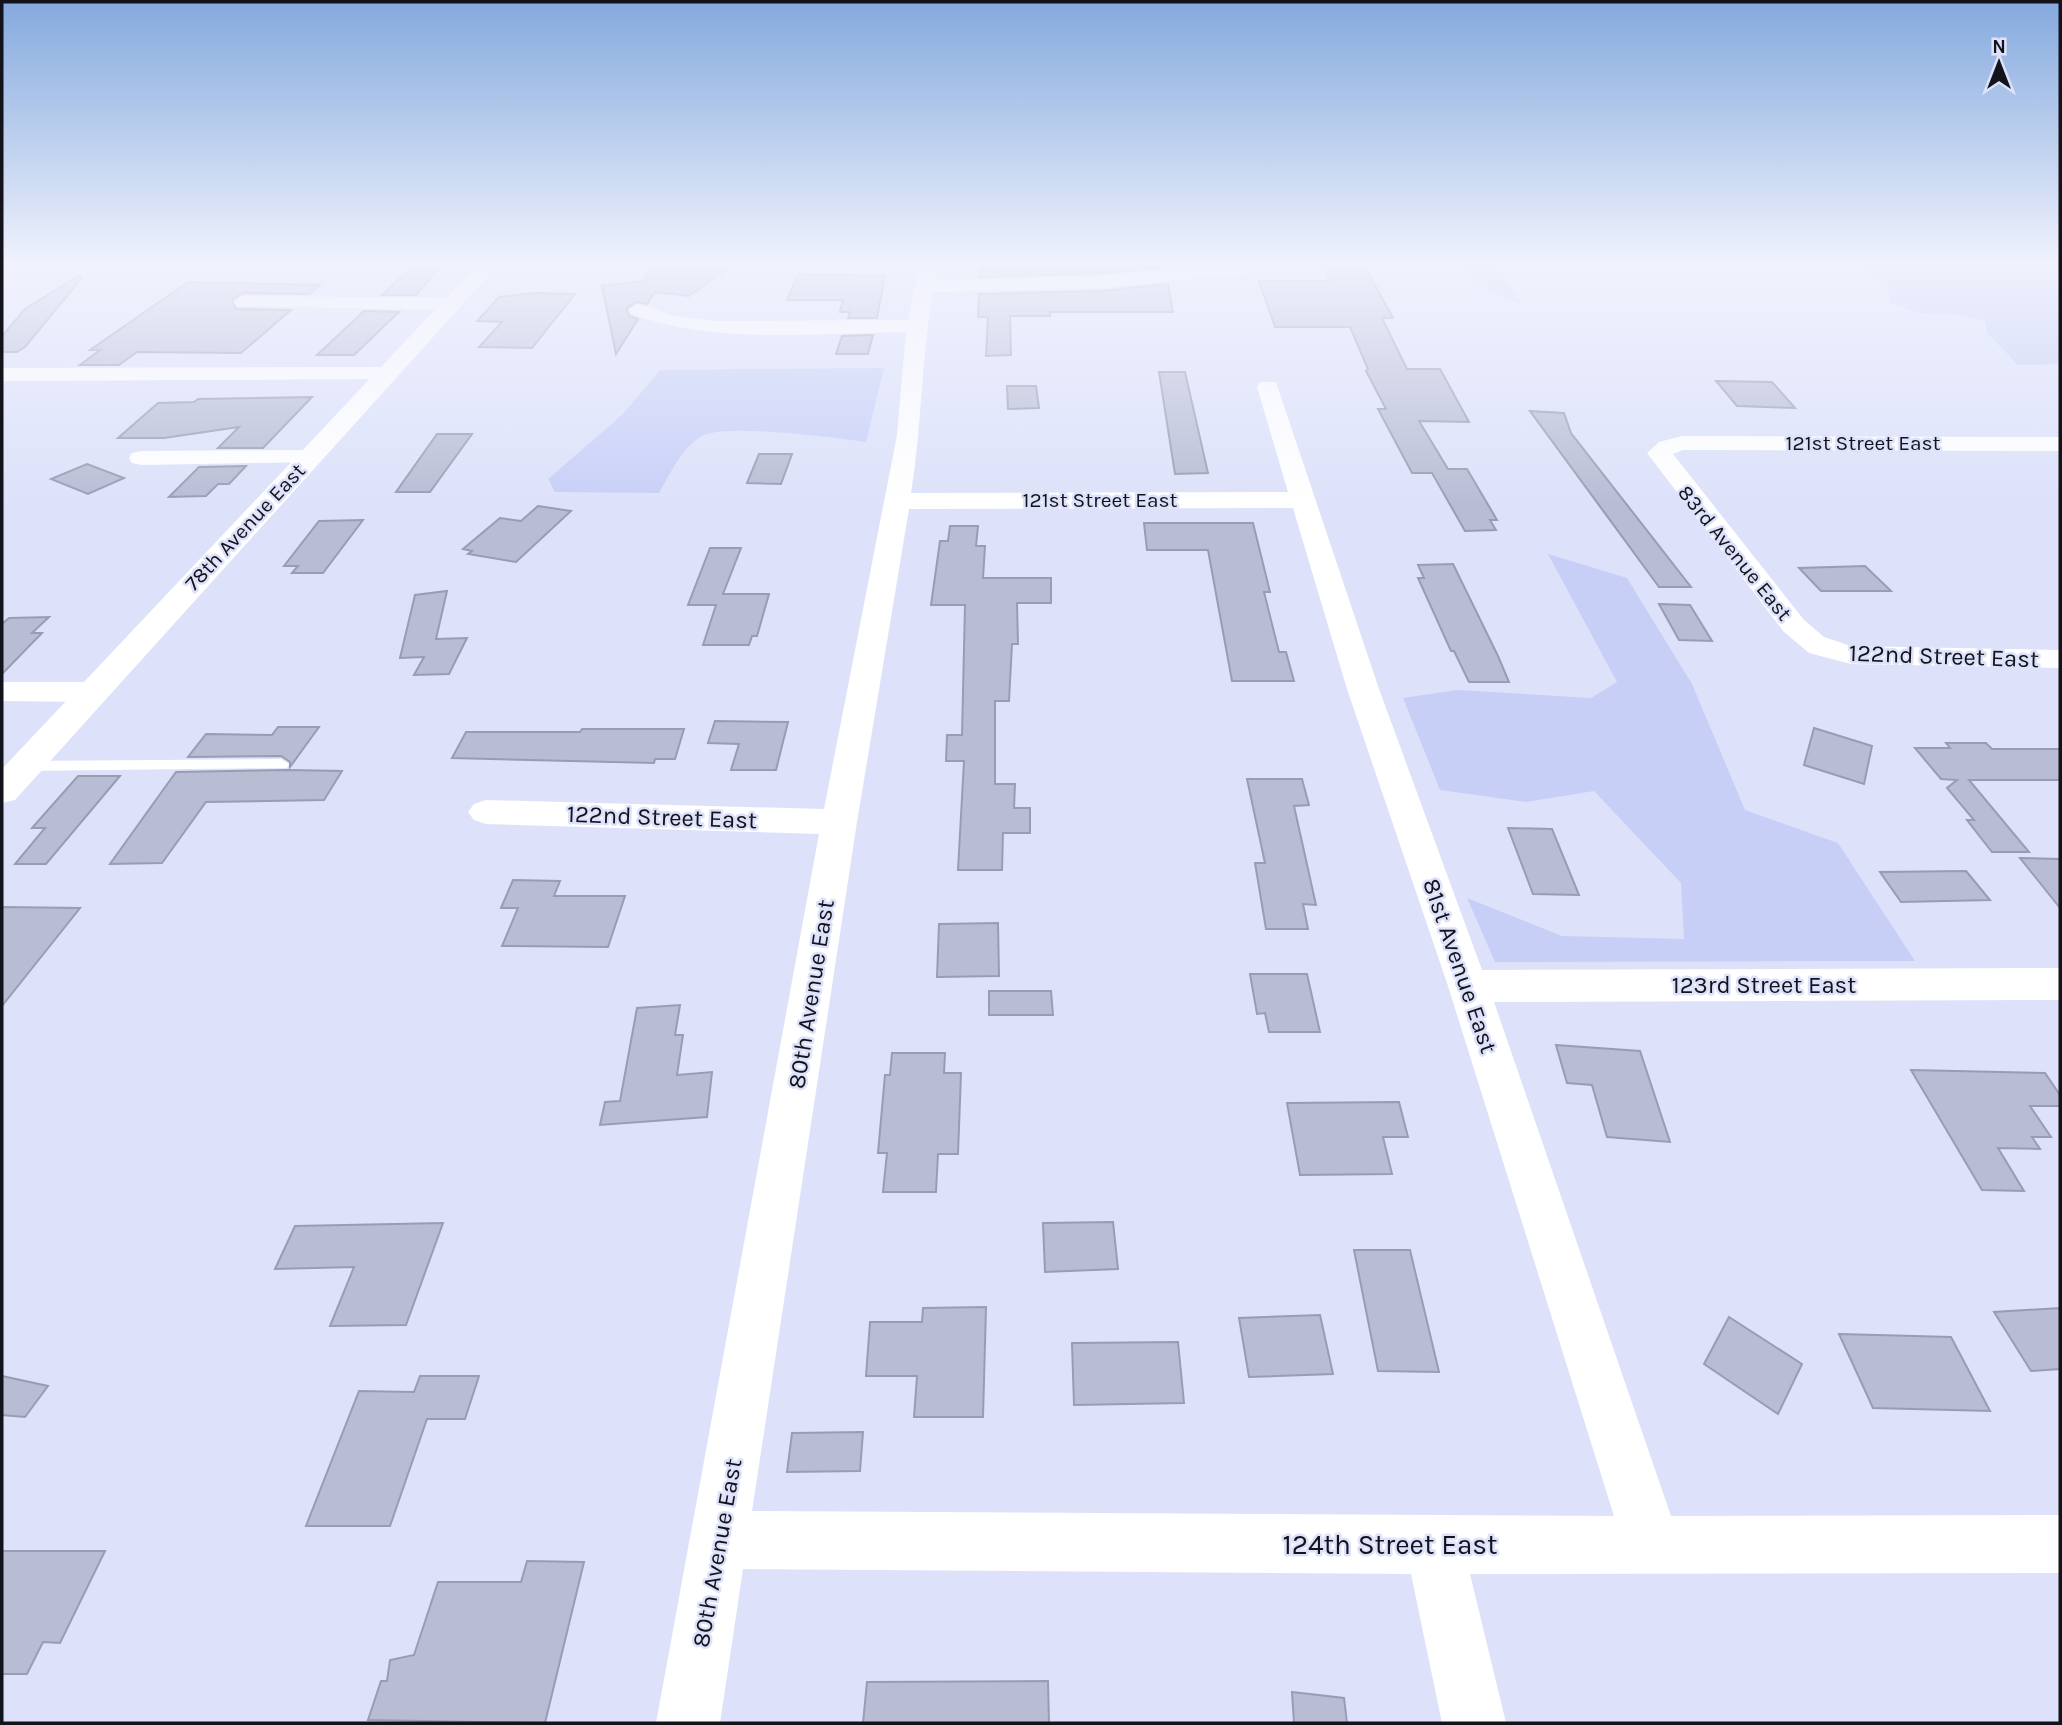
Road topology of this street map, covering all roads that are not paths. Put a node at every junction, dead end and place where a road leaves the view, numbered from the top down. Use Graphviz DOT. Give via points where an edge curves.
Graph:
graph roads {
  1 [pos="414,344"];
  2 [pos="915,344"];
  3 [pos="387,374"];
  4 [pos="2,375"];
  5 [pos="1268,387"];
  6 [pos="2060,444"];
  7 [pos="1667,447"];
  8 [pos="309,457"];
  9 [pos="141,458"];
  10 [pos="1303,500"];
  11 [pos="897,501"];
  12 [pos="1827,651"];
  13 [pos="2060,659"];
  14 [pos="2,692"];
  15 [pos="93,692"];
  16 [pos="281,764"];
  17 [pos="25,766"];
  18 [pos="2,791"];
  19 [pos="486,812"];
  20 [pos="839,822"];
  21 [pos="2060,984"];
  22 [pos="1468,986"];
  23 [pos="720,1540"];
  24 [pos="2060,1544"];
  25 [pos="1434,1545"];
  26 [pos="1652,1545"];
  27 [pos="688,1723"];
  28 [pos="1474,1723"];
  1 -- 3 [label="street, 78th Avenue East"];
  2 -- 11 [label="street, 80th Avenue East" via="909,435"];
  3 -- 4 [label="street"];
  3 -- 8 [label="street, 78th Avenue East"];
  5 -- 10 [label="street, 81st Avenue East"];
  6 -- 7 [label="street, 121st Street East" via="1682,443"];
  7 -- 12 [label="street, 83rd Avenue East" via="1660,457 1694,501 1794,626 1813,645"];
  8 -- 9 [label="street"];
  8 -- 15 [label="street, 78th Avenue East"];
  10 -- 11 [label="street, 121st Street East"];
  10 -- 22 [label="street, 81st Avenue East" via="1363,689"];
  11 -- 20 [label="street, 80th Avenue East"];
  12 -- 13 [label="street, 122nd Street East"];
  14 -- 15 [label="street"];
  15 -- 17 [label="street, 78th Avenue East"];
  16 -- 17 [label="lane"];
  17 -- 18 [label="street, 78th Avenue East"];
  19 -- 20 [label="street, 122nd Street East"];
  20 -- 23 [label="street, 80th Avenue East"];
  21 -- 22 [label="street, 123rd Street East"];
  22 -- 26 [label="street, 81st Avenue East"];
  23 -- 25 [label="street, 124th Street East"];
  23 -- 27 [label="street, 80th Avenue East"];
  24 -- 26 [label="street, 124th Street East"];
  25 -- 26 [label="street, 124th Street East"];
  25 -- 28 [label="street"];
}
